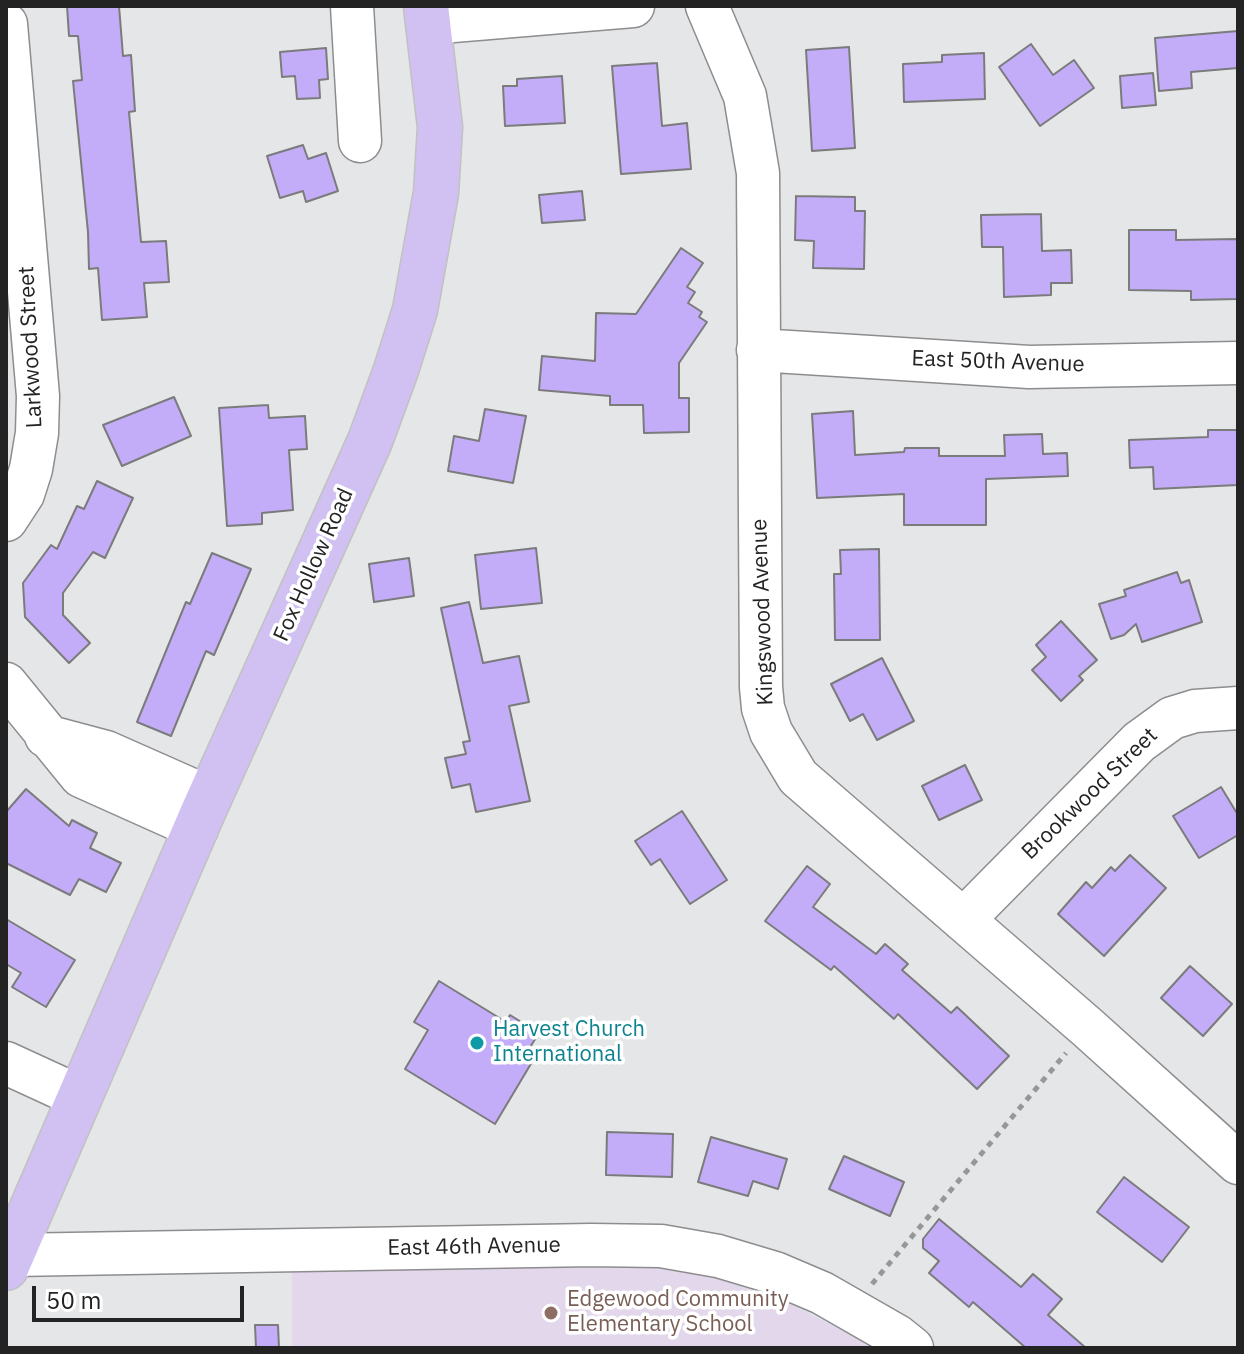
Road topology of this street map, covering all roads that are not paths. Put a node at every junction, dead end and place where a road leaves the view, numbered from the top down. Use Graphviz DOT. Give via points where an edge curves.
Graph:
graph roads {
  1 [pos="352,6"];
  2 [pos="633,6"];
  3 [pos="707,6"];
  4 [pos="427,14"];
  5 [pos="6,24"];
  6 [pos="360,141"];
  7 [pos="758,350"];
  8 [pos="1238,363"];
  9 [pos="6,520"];
  10 [pos="6,684"];
  11 [pos="1238,708"];
  12 [pos="203,813"];
  13 [pos="963,920"];
  14 [pos="6,1063"];
  15 [pos="80,1097"];
  16 [pos="1238,1163"];
  17 [pos="10,1261"];
  18 [pos="912,1348"];
  1 -- 6 [label="street"];
  2 -- 4 [label="street"];
  3 -- 7 [label="street, Kingswood Avenue" via="745,96 758,173"];
  4 -- 12 [label="main road, Fox Hollow Road" via="440,127 436,193 415,310 370,441"];
  5 -- 9 [label="street, Larkwood Street" via="38,396 31,469"];
  7 -- 8 [label="street, East 50th Avenue" via="1029,367"];
  7 -- 13 [label="street, Kingswood Avenue" via="761,687 771,732 798,777"];
  10 -- 12 [label="street" via="81,776"];
  11 -- 13 [label="street, Brookwood Street" via="1195,711 1172,718 1146,736"];
  12 -- 15 [label="main road, Fox Hollow Road"];
  13 -- 16 [label="street, Kingswood Avenue"];
  14 -- 15 [label="street"];
  15 -- 17 [label="main road, Fox Hollow Road"];
  17 -- 18 [label="street, East 46th Avenue" via="661,1246 775,1273 822,1293"];
}
